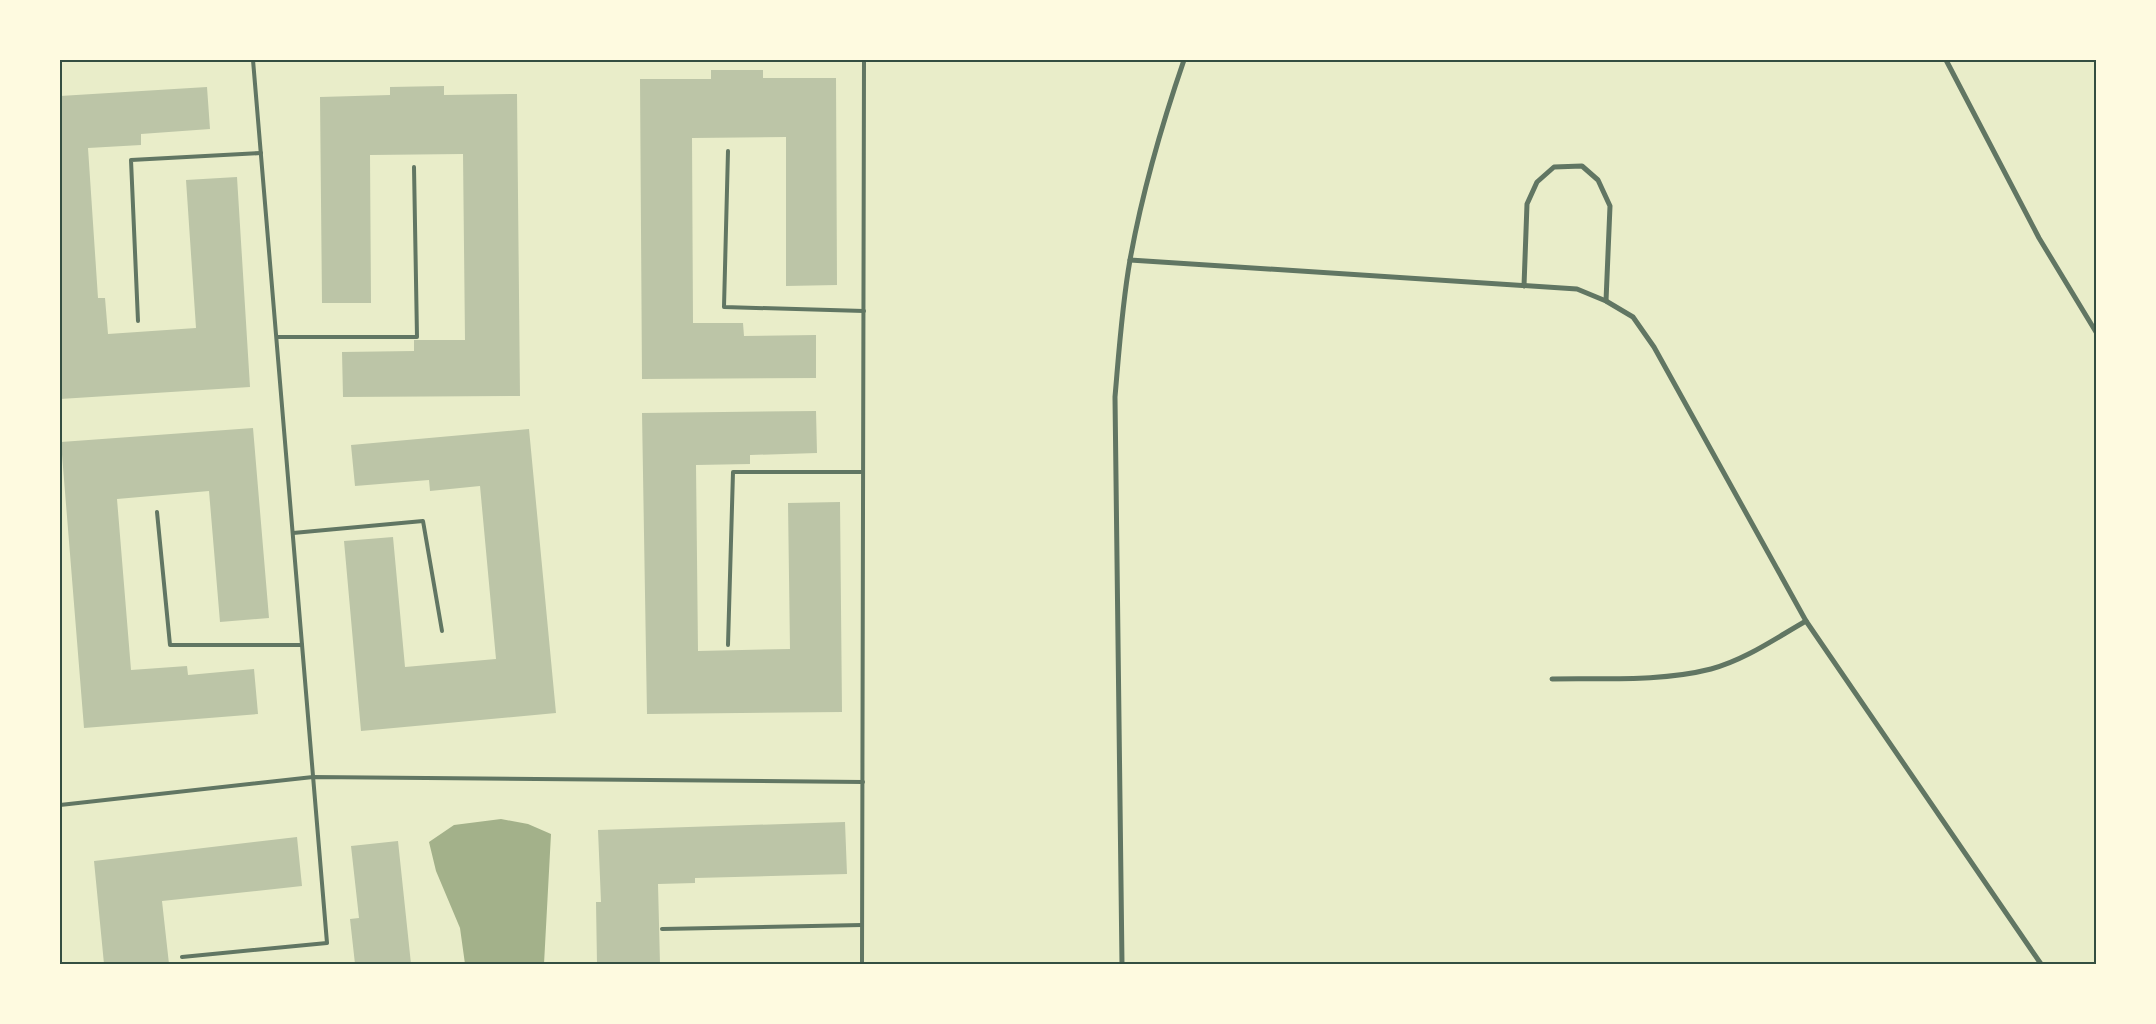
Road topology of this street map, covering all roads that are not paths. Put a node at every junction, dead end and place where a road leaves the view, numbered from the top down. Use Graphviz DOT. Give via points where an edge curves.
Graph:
graph roads {
  1 [pos="253,60"];
  2 [pos="864,60"];
  3 [pos="1184,60"];
  4 [pos="1946,60"];
  5 [pos="728,150"];
  6 [pos="261,153"];
  7 [pos="414,167"];
  8 [pos="1130,260"];
  9 [pos="1524,286"];
  10 [pos="1606,301"];
  11 [pos="864,312"];
  12 [pos="138,321"];
  13 [pos="2096,332"];
  14 [pos="276,337"];
  15 [pos="863,472"];
  16 [pos="157,512"];
  17 [pos="293,533"];
  18 [pos="1806,621"];
  19 [pos="442,630"];
  20 [pos="302,645"];
  21 [pos="728,645"];
  22 [pos="1552,679"];
  23 [pos="313,777"];
  24 [pos="863,782"];
  25 [pos="60,805"];
  26 [pos="862,925"];
  27 [pos="662,929"];
  28 [pos="182,957"];
  29 [pos="862,964"];
  30 [pos="1122,964"];
  31 [pos="2041,964"];
  1 -- 6 [label="lane"];
  2 -- 11 [label="lane"];
  3 -- 8 [label="street"];
  4 -- 13 [label="street" via="2039,238"];
  5 -- 11 [label="lane" via="724,307"];
  6 -- 12 [label="lane" via="131,160"];
  6 -- 14 [label="lane"];
  7 -- 14 [label="lane" via="417,337"];
  8 -- 9 [label="street"];
  8 -- 30 [label="street" via="1116,397"];
  9 -- 10 [label="street" via="1577,289"];
  9 -- 10 [label="street" via="1527,204 1537,182 1554,167 1582,166 1598,180 1610,206"];
  10 -- 18 [label="street" via="1633,317 1654,346"];
  11 -- 15 [label="lane"];
  14 -- 17 [label="lane"];
  15 -- 21 [label="lane" via="733,472"];
  15 -- 24 [label="lane"];
  16 -- 20 [label="lane" via="170,645"];
  17 -- 19 [label="lane" via="423,521"];
  17 -- 20 [label="lane"];
  18 -- 22 [label="street" via="1749,654 1712,669 1653,678"];
  18 -- 31 [label="street"];
  20 -- 23 [label="lane"];
  23 -- 24 [label="lane"];
  23 -- 25 [label="lane"];
  23 -- 28 [label="lane" via="327,943"];
  24 -- 26 [label="lane"];
  26 -- 27 [label="lane"];
  26 -- 29 [label="lane"];
}
